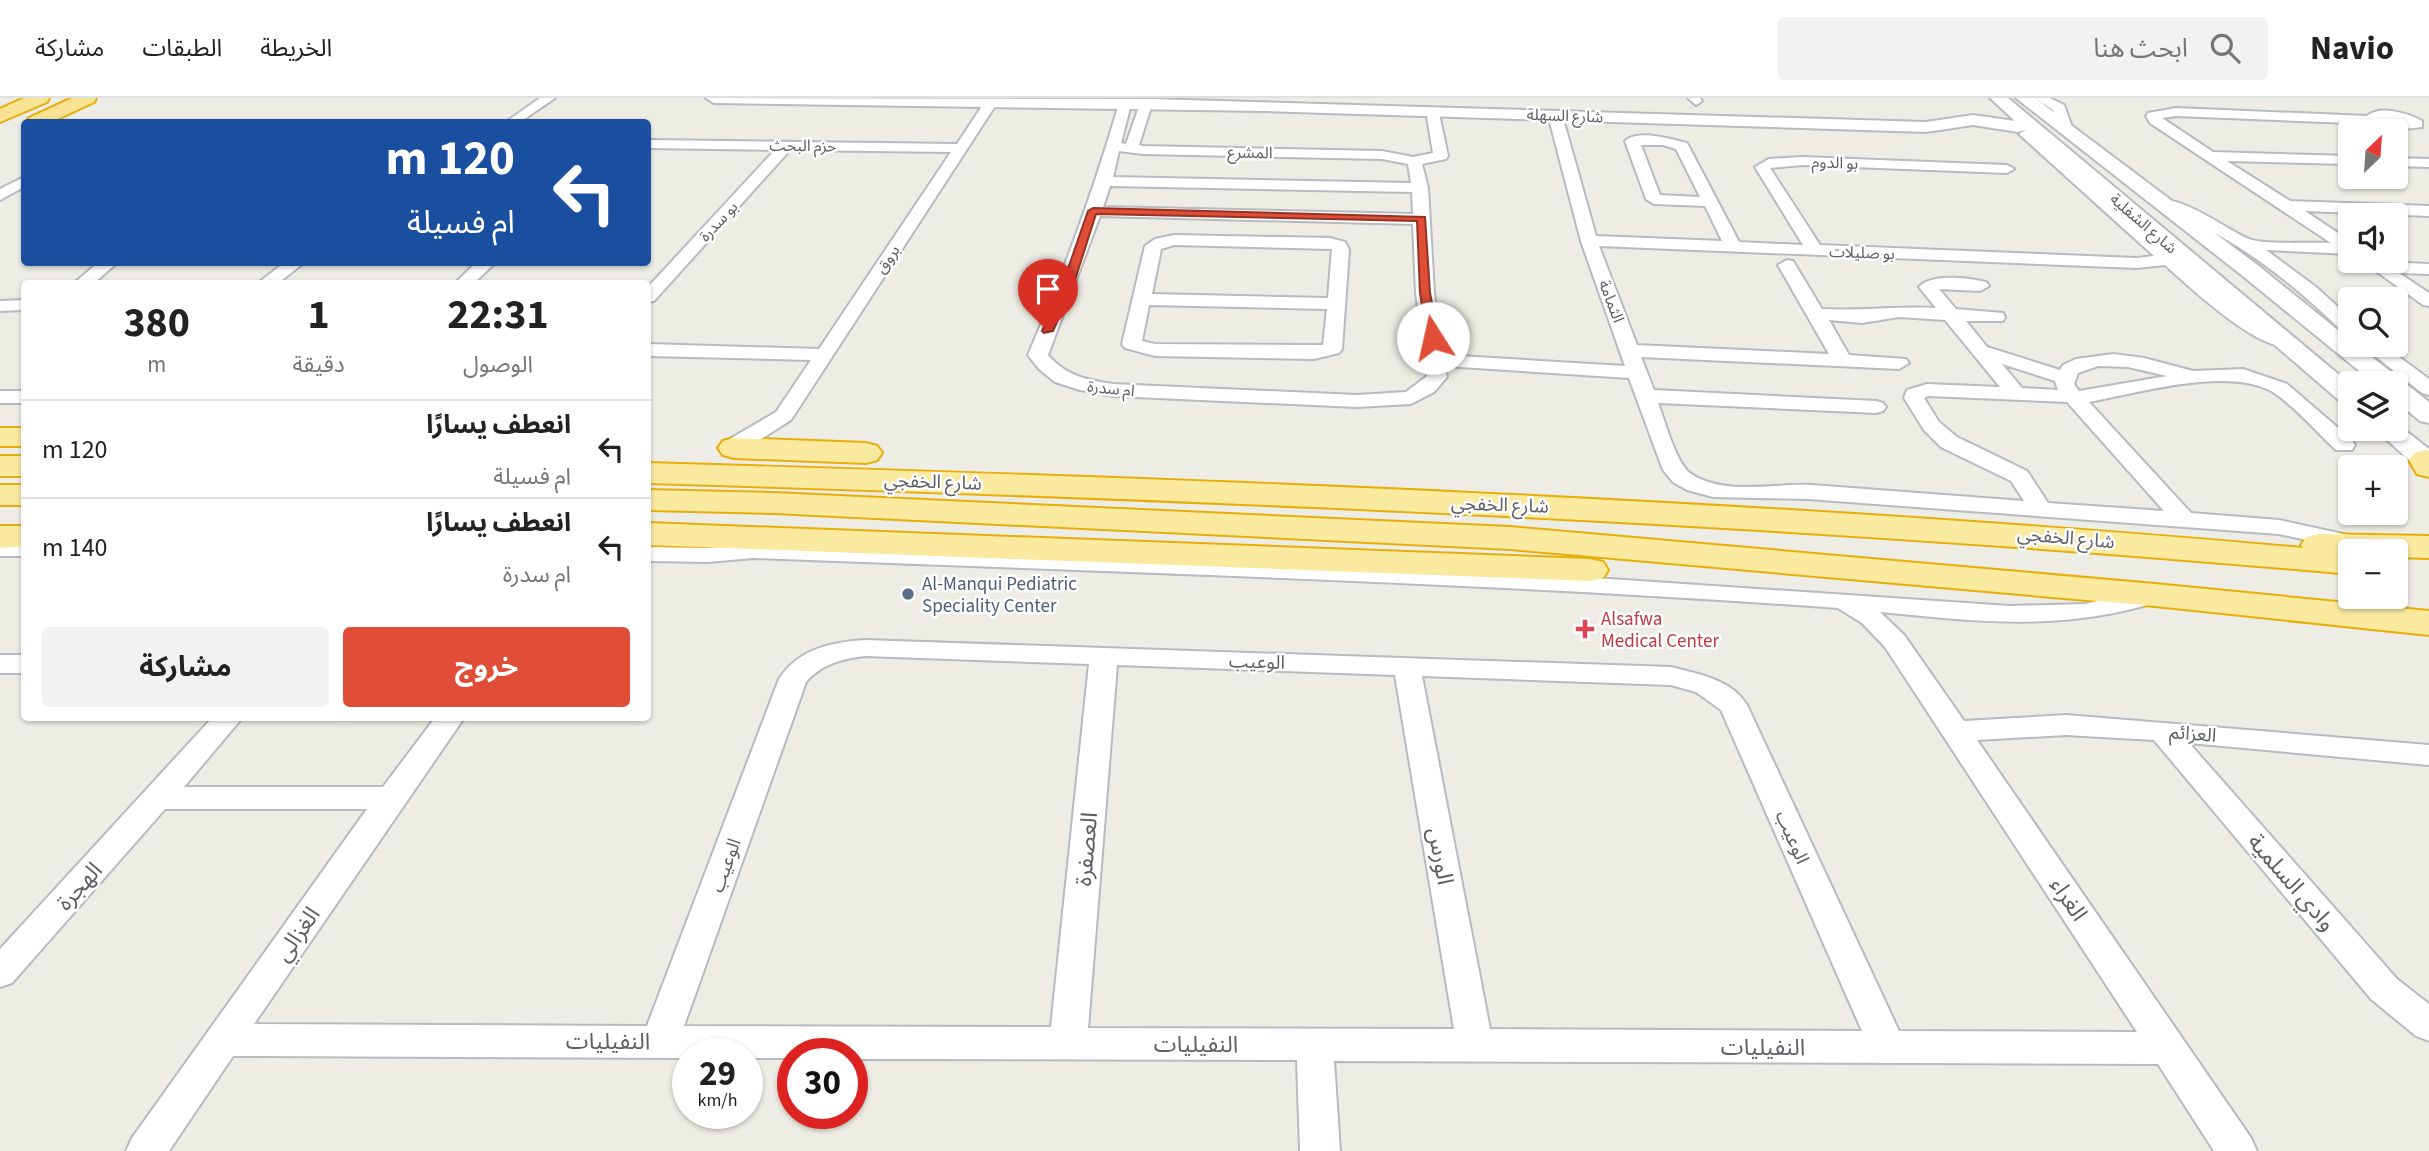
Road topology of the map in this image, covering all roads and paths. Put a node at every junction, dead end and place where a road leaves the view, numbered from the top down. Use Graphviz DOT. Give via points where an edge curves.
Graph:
graph roads {
  1 [pos="40,98"];
  2 [pos="87,98"];
  3 [pos="549,98"];
  4 [pos="714,98"];
  5 [pos="921,98"];
  6 [pos="1060,98"];
  7 [pos="2024,98"];
  8 [pos="2041,98"];
  9 [pos="795,99"];
  10 [pos="1675,100"];
  11 [pos="1700,100"];
  12 [pos="1084,101"];
  13 [pos="901,102"];
  14 [pos="1041,102"];
  15 [pos="991,103"];
  16 [pos="1994,103"];
  17 [pos="1125,104"];
  18 [pos="1146,104"];
  19 [pos="2363,105"];
  20 [pos="1555,115"];
  21 [pos="0,116"];
  22 [pos="1434,117"];
  23 [pos="2378,118"];
  24 [pos="42,119"];
  25 [pos="517,119"];
  26 [pos="1964,120"];
  27 [pos="2429,122"];
  28 [pos="2065,127"];
  29 [pos="2022,130"];
  30 [pos="2418,130"];
  31 [pos="651,144"];
  32 [pos="787,145"];
  33 [pos="1111,146"];
  34 [pos="1132,146"];
  35 [pos="960,148"];
  36 [pos="2210,156"];
  37 [pos="2338,160"];
  38 [pos="1413,161"];
  39 [pos="2408,162"];
  40 [pos="2429,163"];
  41 [pos="2007,169"];
  42 [pos="2080,169"];
  43 [pos="1104,181"];
  44 [pos="1420,188"];
  45 [pos="1709,202"];
  46 [pos="2164,204"];
  47 [pos="2287,206"];
  48 [pos="1093,211"];
  49 [pos="2429,211"];
  50 [pos="1234,214"];
  51 [pos="1258,215"];
  52 [pos="1422,219"];
  53 [pos="2338,240"];
  54 [pos="1233,241"];
  55 [pos="1589,241"];
  56 [pos="1256,242"];
  57 [pos="2245,244"];
  58 [pos="1733,247"];
  59 [pos="2338,248"];
  60 [pos="1815,250"];
  61 [pos="2168,260"];
  62 [pos="1723,262"];
  63 [pos="2136,263"];
  64 [pos="1787,265"];
  65 [pos="105,266"];
  66 [pos="291,266"];
  67 [pos="483,266"];
  68 [pos="2408,267"];
  69 [pos="2429,269"];
  70 [pos="1879,270"];
  71 [pos="2387,273"];
  72 [pos="2184,274"];
  73 [pos="86,280"];
  74 [pos="271,280"];
  75 [pos="467,280"];
  76 [pos="2301,285"];
  77 [pos="1980,286"];
  78 [pos="651,294"];
  79 [pos="1142,299"];
  80 [pos="2429,301"];
  81 [pos="1337,304"];
  82 [pos="21,305"];
  83 [pos="0,306"];
  84 [pos="1816,314"];
  85 [pos="1950,314"];
  86 [pos="2304,316"];
  87 [pos="1996,317"];
  88 [pos="2338,317"];
  89 [pos="2290,346"];
  90 [pos="651,349"];
  91 [pos="1631,351"];
  92 [pos="1981,351"];
  93 [pos="824,355"];
  94 [pos="2387,357"];
  95 [pos="1437,360"];
  96 [pos="1843,360"];
  97 [pos="1899,363"];
  98 [pos="2374,371"];
  99 [pos="1639,373"];
  100 [pos="2192,378"];
  101 [pos="2069,387"];
  102 [pos="2338,387"];
  103 [pos="2429,389"];
  104 [pos="2017,395"];
  105 [pos="1647,396"];
  106 [pos="0,397"];
  107 [pos="21,397"];
  108 [pos="2408,398"];
  109 [pos="1876,407"];
  110 [pos="2429,415"];
  111 [pos="784,416"];
  112 [pos="0,437"];
  113 [pos="21,437"];
  114 [pos="2402,441"];
  115 [pos="2344,445"];
  116 [pos="651,447"];
  117 [pos="731,448"];
  118 [pos="811,450"];
  119 [pos="2428,463"];
  120 [pos="0,466"];
  121 [pos="21,466"];
  122 [pos="651,473"];
  123 [pos="1684,481"];
  124 [pos="1759,492"];
  125 [pos="0,495"];
  126 [pos="21,495"];
  127 [pos="651,500"];
  128 [pos="1629,510"];
  129 [pos="2041,510"];
  130 [pos="1923,526"];
  131 [pos="2180,534"];
  132 [pos="21,536"];
  133 [pos="0,537"];
  134 [pos="1510,538"];
  135 [pos="651,547"];
  136 [pos="651,547"];
  137 [pos="2429,547"];
  138 [pos="2408,549"];
  139 [pos="0,550"];
  140 [pos="21,550"];
  141 [pos="2338,553"];
  142 [pos="2408,569"];
  143 [pos="2429,571"];
  144 [pos="1879,572"];
  145 [pos="2155,595"];
  146 [pos="2338,595"];
  147 [pos="1843,601"];
  148 [pos="2408,601"];
  149 [pos="2429,603"];
  150 [pos="1916,607"];
  151 [pos="2311,610"];
  152 [pos="2429,622"];
  153 [pos="2429,643"];
  154 [pos="1900,648"];
  155 [pos="1104,655"];
  156 [pos="0,664"];
  157 [pos="21,664"];
  158 [pos="1407,667"];
  159 [pos="225,721"];
  160 [pos="448,721"];
  161 [pos="2162,730"];
  162 [pos="1957,731"];
  163 [pos="2429,755"];
  164 [pos="158,798"];
  165 [pos="391,798"];
  166 [pos="0,973"];
  167 [pos="2429,1026"];
  168 [pos="224,1040"];
  169 [pos="660,1041"];
  170 [pos="1069,1043"];
  171 [pos="1315,1044"];
  172 [pos="1475,1045"];
  173 [pos="1888,1047"];
  174 [pos="2168,1048"];
  175 [pos="146,1151"];
  176 [pos="1320,1151"];
  177 [pos="2236,1151"];
  1 -- 21 [label="highway"];
  2 -- 24 [label="highway"];
  3 -- 25 [label="street"];
  4 -- 9 [label="street, شارع السهلة"];
  5 -- 13 [label="street, شارع السهلة"];
  6 -- 14 [label="street"];
  7 -- 28 [label="street, شارع الشفلية"];
  8 -- 28 [label="street" via="2059,108"];
  9 -- 13 [label="street, شارع السهلة"];
  10 -- 11 [label="street"];
  12 -- 14 [label="street, شارع السهلة"];
  12 -- 17 [label="street, شارع السهلة"];
  13 -- 15 [label="street, شارع السهلة"];
  14 -- 15 [label="street, شارع السهلة"];
  15 -- 35 [label="street, بروق"];
  16 -- 26 [label="street" via="1933,109"];
  16 -- 29 [label="street"];
  16 -- 42 [label="street, شارع الشفلية"];
  17 -- 18 [label="street, شارع السهلة"];
  17 -- 33 [label="street, ام سدرة"];
  18 -- 20 [label="street, شارع السهلة"];
  18 -- 34 [label="street"];
  19 -- 23 [label="street"];
  20 -- 26 [label="street, شارع السهلة" via="1926,127"];
  20 -- 55 [label="street, الثمامة"];
  22 -- 38 [label="street" via="1441,156"];
  23 -- 30 [label="street"];
  23 -- 30 [label="street"];
  23 -- 36 [label="street" via="2169,112 2153,116"];
  26 -- 29 [label="street, شارع السهلة" via="1992,121"];
  27 -- 30 [label="street"];
  28 -- 46 [label="street, شارع الشفلية"];
  29 -- 42 [label="street"];
  29 -- 61 [label="street, شارع الشفلية"];
  31 -- 32 [label="street, حزم البحث"];
  32 -- 35 [label="street, حزم البحث"];
  32 -- 78 [label="street, بو سدرة"];
  33 -- 34 [label="street, المشرع"];
  33 -- 43 [label="street, ام سدرة"];
  34 -- 38 [label="street, المشرع" via="1382,155"];
  35 -- 93 [label="street, بروق"];
  36 -- 37 [label="street"];
  36 -- 47 [label="street"];
  38 -- 44 [label="street"];
  39 -- 40 [label="street"];
  41 -- 60 [label="street, بو الدوم" via="1802,161 1762,167"];
  42 -- 89 [label="street, شارع الشفلية"];
  43 -- 44 [label="street"];
  43 -- 48 [label="street, ام سدرة"];
  44 -- 52 [label="street"];
  45 -- 45 [label="street" via="1682,146 1632,141 1654,199"];
  45 -- 58 [label="street"];
  46 -- 57 [label="street, شارع الشفلية" via="2210,221"];
  46 -- 86 [label="street, شارع الشفلية"];
  47 -- 49 [label="street"];
  47 -- 53 [label="street"];
  48 -- 50 [label="street"];
  48 -- 95 [label="street, ام سدرة" via="1038,355 1048,369 1074,384 1113,390 1381,400 1411,398 1427,388 1437,377"];
  50 -- 51 [label="street"];
  50 -- 54 [label="street"];
  51 -- 52 [label="street"];
  51 -- 56 [label="street"];
  52 -- 95 [label="street" via="1425,293"];
  54 -- 56 [label="street"];
  54 -- 79 [label="street" via="1156,244"];
  55 -- 58 [label="street, بو صليلات"];
  55 -- 91 [label="street, الثمامة"];
  56 -- 81 [label="street" via="1339,246"];
  57 -- 59 [label="street"];
  57 -- 76 [label="street, شارع الشفلية"];
  58 -- 60 [label="street, بو صليلات"];
  60 -- 63 [label="street, بو صليلات"];
  61 -- 63 [label="street, بو صليلات"];
  61 -- 72 [label="street, شارع الشفلية"];
  62 -- 64 [label="street"];
  63 -- 72 [label="street, بو صليلات"];
  64 -- 70 [label="street"];
  64 -- 84 [label="street"];
  65 -- 73 [label="street"];
  66 -- 74 [label="street"];
  67 -- 75 [label="street"];
  68 -- 69 [label="street"];
  71 -- 80 [label="street"];
  72 -- 89 [label="street, شارع الشفلية" via="2224,309"];
  76 -- 86 [label="street"];
  76 -- 88 [label="street, شارع الشفلية"];
  77 -- 85 [label="street" via="1929,286"];
  79 -- 81 [label="street"];
  79 -- 81 [label="street" via="1131,341 1138,348 1155,350 1328,351 1334,346"];
  82 -- 83 [label="street"];
  84 -- 85 [label="street"];
  84 -- 96 [label="street"];
  85 -- 87 [label="street"];
  85 -- 92 [label="street"];
  86 -- 98 [label="street, شارع الشفلية"];
  89 -- 102 [label="street, شارع الشفلية"];
  90 -- 93 [label="street"];
  91 -- 96 [label="street"];
  91 -- 99 [label="street, الثمامة"];
  92 -- 101 [label="street"];
  92 -- 104 [label="street"];
  93 -- 111 [label="street, بروق"];
  94 -- 103 [label="street"];
  95 -- 99 [label="street"];
  96 -- 97 [label="street"];
  99 -- 105 [label="street, الثمامة"];
  100 -- 101 [label="street" via="2100,396"];
  100 -- 101 [label="street" via="2152,366 2105,361 2076,366 2066,373"];
  100 -- 115 [label="street" via="2229,374 2267,382 2285,392"];
  101 -- 104 [label="street"];
  101 -- 131 [label="street"];
  104 -- 129 [label="street" via="1927,390 1913,396 1939,434 2019,476"];
  105 -- 109 [label="street"];
  105 -- 123 [label="street, الثمامة" via="1671,466"];
  106 -- 107 [label="street"];
  108 -- 110 [label="street"];
  111 -- 117 [label="street, بروق"];
  111 -- 118 [label="street" via="792,438"];
  112 -- 113 [label="highway"];
  114 -- 119 [label="street"];
  116 -- 117 [label="highway"];
  117 -- 118 [label="highway"];
  118 -- 128 [label="highway" via="1329,472 1523,491"];
  120 -- 121 [label="highway"];
  122 -- 128 [label="highway, شارع الخفجي"];
  123 -- 124 [label="street, شارع الخفجي" via="1705,489"];
  124 -- 129 [label="street, شارع الخفجي"];
  124 -- 130 [label="highway"];
  125 -- 126 [label="highway"];
  127 -- 134 [label="highway, شارع الخفجي"];
  128 -- 130 [label="highway, شارع الخفجي"];
  129 -- 131 [label="street, شارع الخفجي"];
  130 -- 131 [label="highway, شارع الخفجي"];
  131 -- 141 [label="highway, شارع الخفجي"];
  132 -- 133 [label="highway"];
  134 -- 144 [label="highway, شارع الخفجي"];
  134 -- 146 [label="highway" via="1616,539 2025,566"];
  135 -- 144 [label="highway" via="769,537 1799,582"];
  136 -- 147 [label="street, شارع الخفجي" via="708,555 753,551 1321,571"];
  137 -- 138 [label="highway, شارع الخفجي"];
  139 -- 140 [label="street"];
  142 -- 143 [label="highway"];
  144 -- 145 [label="highway, شارع الخفجي"];
  145 -- 150 [label="street, شارع الخفجي" via="2100,611 2065,614"];
  145 -- 151 [label="highway, شارع الخفجي"];
  147 -- 150 [label="street, شارع الخفجي"];
  147 -- 154 [label="street, الغراء" via="1882,627"];
  148 -- 149 [label="highway"];
  150 -- 154 [label="street" via="1897,628"];
  151 -- 152 [label="highway, شارع الخفجي"];
  151 -- 153 [label="highway" via="2363,629"];
  154 -- 162 [label="street, الغراء"];
  155 -- 158 [label="street, الوعيب"];
  155 -- 169 [label="street, الوعيب" via="847,649 830,652 802,668 789,691"];
  155 -- 170 [label="street, العصفرة"];
  156 -- 157 [label="street"];
  158 -- 172 [label="street, الورس"];
  158 -- 173 [label="street, الوعيب" via="1671,676 1721,694 1733,705"];
  159 -- 164 [label="street, الهجرة"];
  160 -- 165 [label="street, الغزالي"];
  161 -- 162 [label="street, العزائم" via="2066,725"];
  161 -- 163 [label="street, العزائم"];
  161 -- 167 [label="street, وادي السلمية" via="2384,989"];
  162 -- 174 [label="street, الغراء"];
  164 -- 165 [label="street"];
  164 -- 166 [label="street, الهجرة"];
  165 -- 168 [label="street, الغزالي"];
  168 -- 169 [label="street, النفيليات"];
  168 -- 175 [label="street, الغزالي"];
  169 -- 170 [label="street, النفيليات"];
  170 -- 171 [label="street, النفيليات"];
  171 -- 172 [label="street, النفيليات"];
  171 -- 176 [label="street"];
  172 -- 173 [label="street, النفيليات"];
  173 -- 174 [label="street, النفيليات"];
  174 -- 177 [label="street, الغراء"];
}
